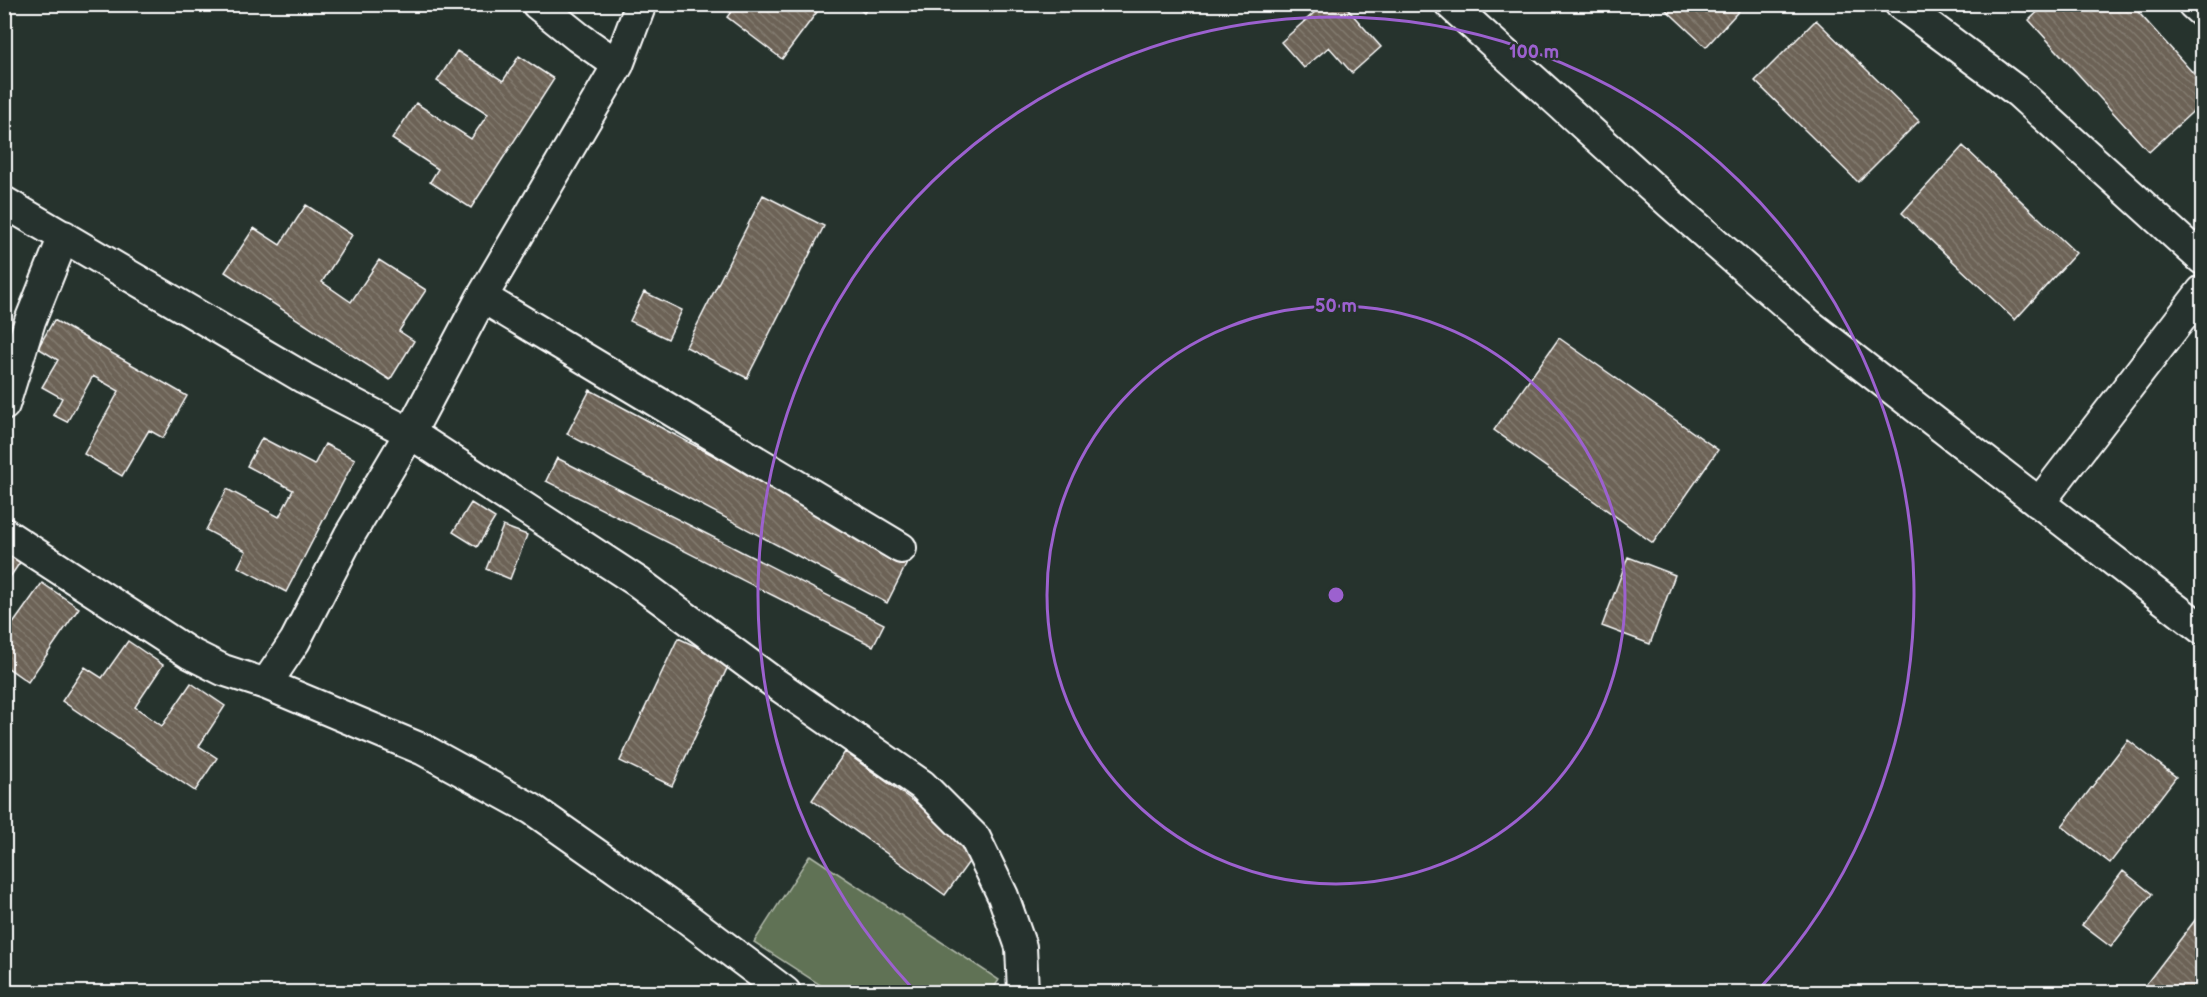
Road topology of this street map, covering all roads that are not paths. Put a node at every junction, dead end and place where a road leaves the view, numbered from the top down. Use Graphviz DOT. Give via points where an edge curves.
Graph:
graph roads {
  1 [pos="537,4"];
  2 [pos="641,4"];
  3 [pos="1449,4"];
  4 [pos="1899,4"];
  5 [pos="2193,4"];
  6 [pos="2202,12"];
  7 [pos="618,65"];
  8 [pos="4,202"];
  9 [pos="64,236"];
  10 [pos="2202,259"];
  11 [pos="2202,291"];
  12 [pos="482,297"];
  13 [pos="4,405"];
  14 [pos="410,433"];
  15 [pos="2039,503"];
  16 [pos="4,532"];
  17 [pos="902,548"];
  18 [pos="2202,629"];
  19 [pos="266,684"];
  20 [pos="785,993"];
  21 [pos="1023,993"];
  1 -- 7 [label="street"];
  2 -- 7 [label="street"];
  3 -- 15 [label="street" via="1810,325"];
  4 -- 10 [label="street" via="2018,92"];
  5 -- 6 [label="street"];
  7 -- 12 [label="street"];
  8 -- 9 [label="street"];
  9 -- 13 [label="street" via="30,321"];
  9 -- 14 [label="street" via="191,314"];
  11 -- 15 [label="street"];
  12 -- 14 [label="street"];
  12 -- 17 [label="street"];
  14 -- 19 [label="street" via="349,536 296,641"];
  14 -- 21 [label="street" via="638,582 922,785 975,838 1003,896 1021,947"];
  15 -- 18 [label="street"];
  16 -- 19 [label="street" via="189,653 223,670"];
  19 -- 20 [label="street" via="424,750 532,809"];
}
